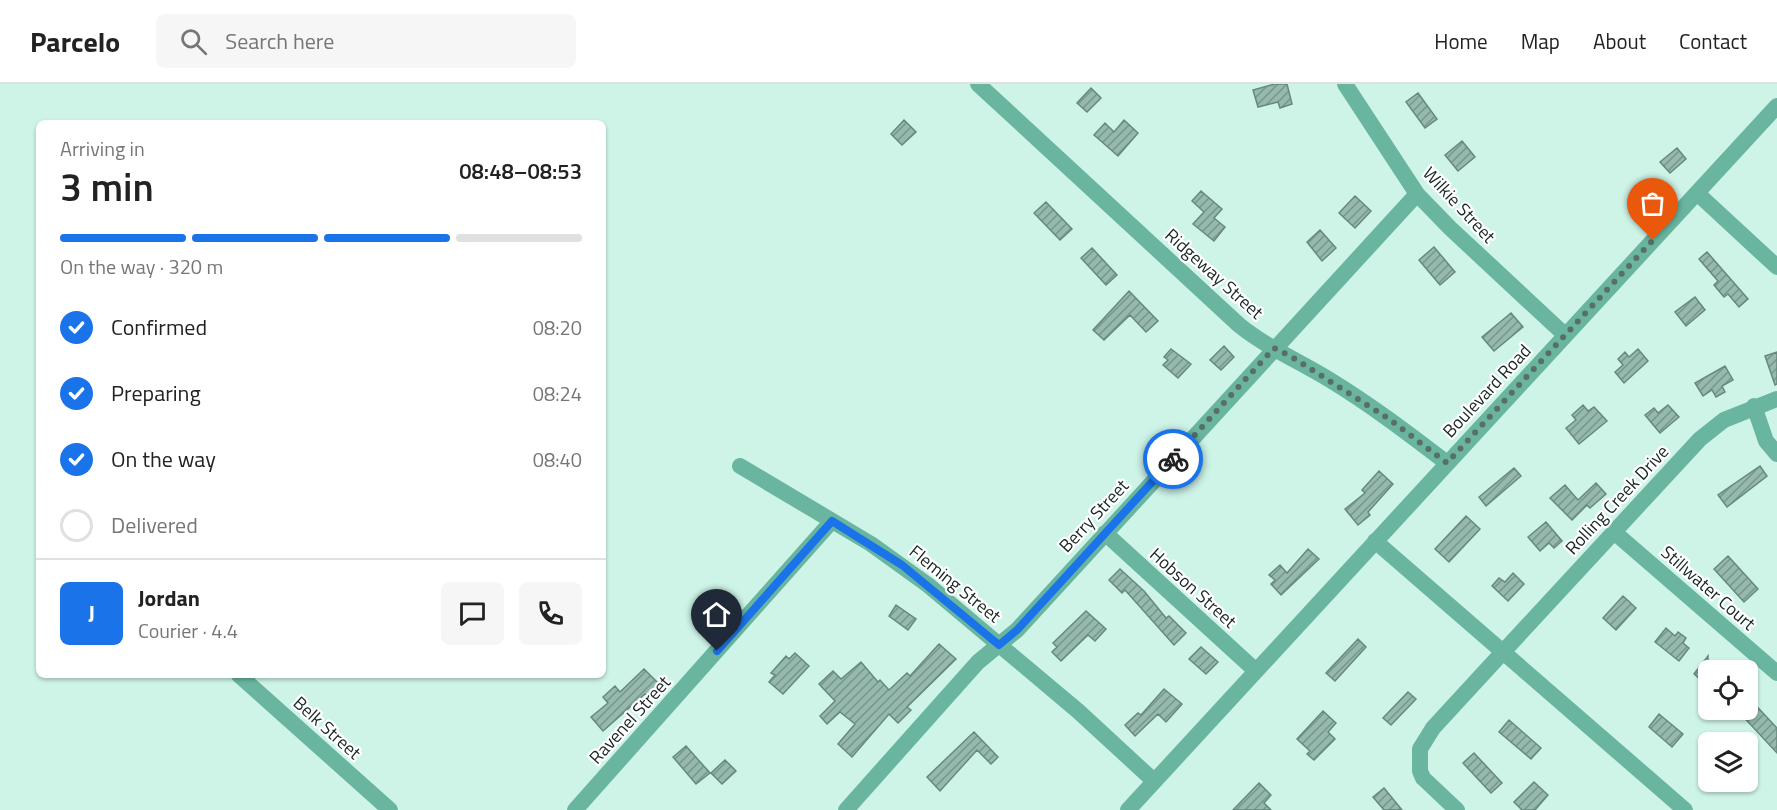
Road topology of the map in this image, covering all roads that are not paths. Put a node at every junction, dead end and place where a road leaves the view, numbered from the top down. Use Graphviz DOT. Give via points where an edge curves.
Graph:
graph roads {
  1 [pos="978,84"];
  2 [pos="1345,84"];
  3 [pos="1777,106"];
  4 [pos="1696,193"];
  5 [pos="1417,194"];
  6 [pos="1777,267"];
  7 [pos="1565,335"];
  8 [pos="1274,348"];
  9 [pos="1777,399"];
  10 [pos="1754,406"];
  11 [pos="1777,454"];
  12 [pos="1447,463"];
  13 [pos="740,466"];
  14 [pos="832,521"];
  15 [pos="1614,532"];
  16 [pos="1105,533"];
  17 [pos="1375,541"];
  18 [pos="999,645"];
  19 [pos="1503,652"];
  20 [pos="1256,671"];
  21 [pos="1777,673"];
  22 [pos="242,678"];
  23 [pos="1154,781"];
  24 [pos="390,810"];
  25 [pos="575,810"];
  26 [pos="846,810"];
  27 [pos="1128,810"];
  28 [pos="1457,810"];
  29 [pos="1685,810"];
  1 -- 8 [label="street, Ridgeway Street" via="1239,325"];
  2 -- 5 [label="street, Wilkie Street"];
  3 -- 4 [label="street, Boulevard Road"];
  4 -- 6 [label="street"];
  4 -- 7 [label="street, Boulevard Road"];
  5 -- 7 [label="street, Wilkie Street"];
  5 -- 8 [label="street, Berry Street"];
  7 -- 12 [label="street, Boulevard Road"];
  8 -- 12 [label="street, Ridgeway Street" via="1389,419"];
  8 -- 16 [label="street, Berry Street"];
  9 -- 10 [label="street, Rolling Creek Drive"];
  10 -- 11 [label="street" via="1766,441"];
  10 -- 15 [label="street, Rolling Creek Drive" via="1724,420 1700,439"];
  12 -- 17 [label="street, Boulevard Road"];
  13 -- 14 [label="street, Fleming Street"];
  14 -- 18 [label="street, Fleming Street" via="902,565"];
  14 -- 25 [label="street, Ravenel Street"];
  15 -- 19 [label="street, Rolling Creek Drive"];
  15 -- 21 [label="street, Stillwater Court"];
  16 -- 18 [label="street, Berry Street"];
  16 -- 20 [label="street, Hobson Street"];
  17 -- 19 [label="street"];
  17 -- 20 [label="street, Boulevard Road"];
  18 -- 23 [label="street, Fleming Street"];
  18 -- 26 [label="street, Berry Street" via="978,662"];
  19 -- 28 [label="street, Rolling Creek Drive" via="1433,728 1420,749 1423,778"];
  19 -- 29 [label="street"];
  20 -- 23 [label="street, Boulevard Road"];
  22 -- 24 [label="street, Belk Street"];
  23 -- 27 [label="street, Boulevard Road"];
}
